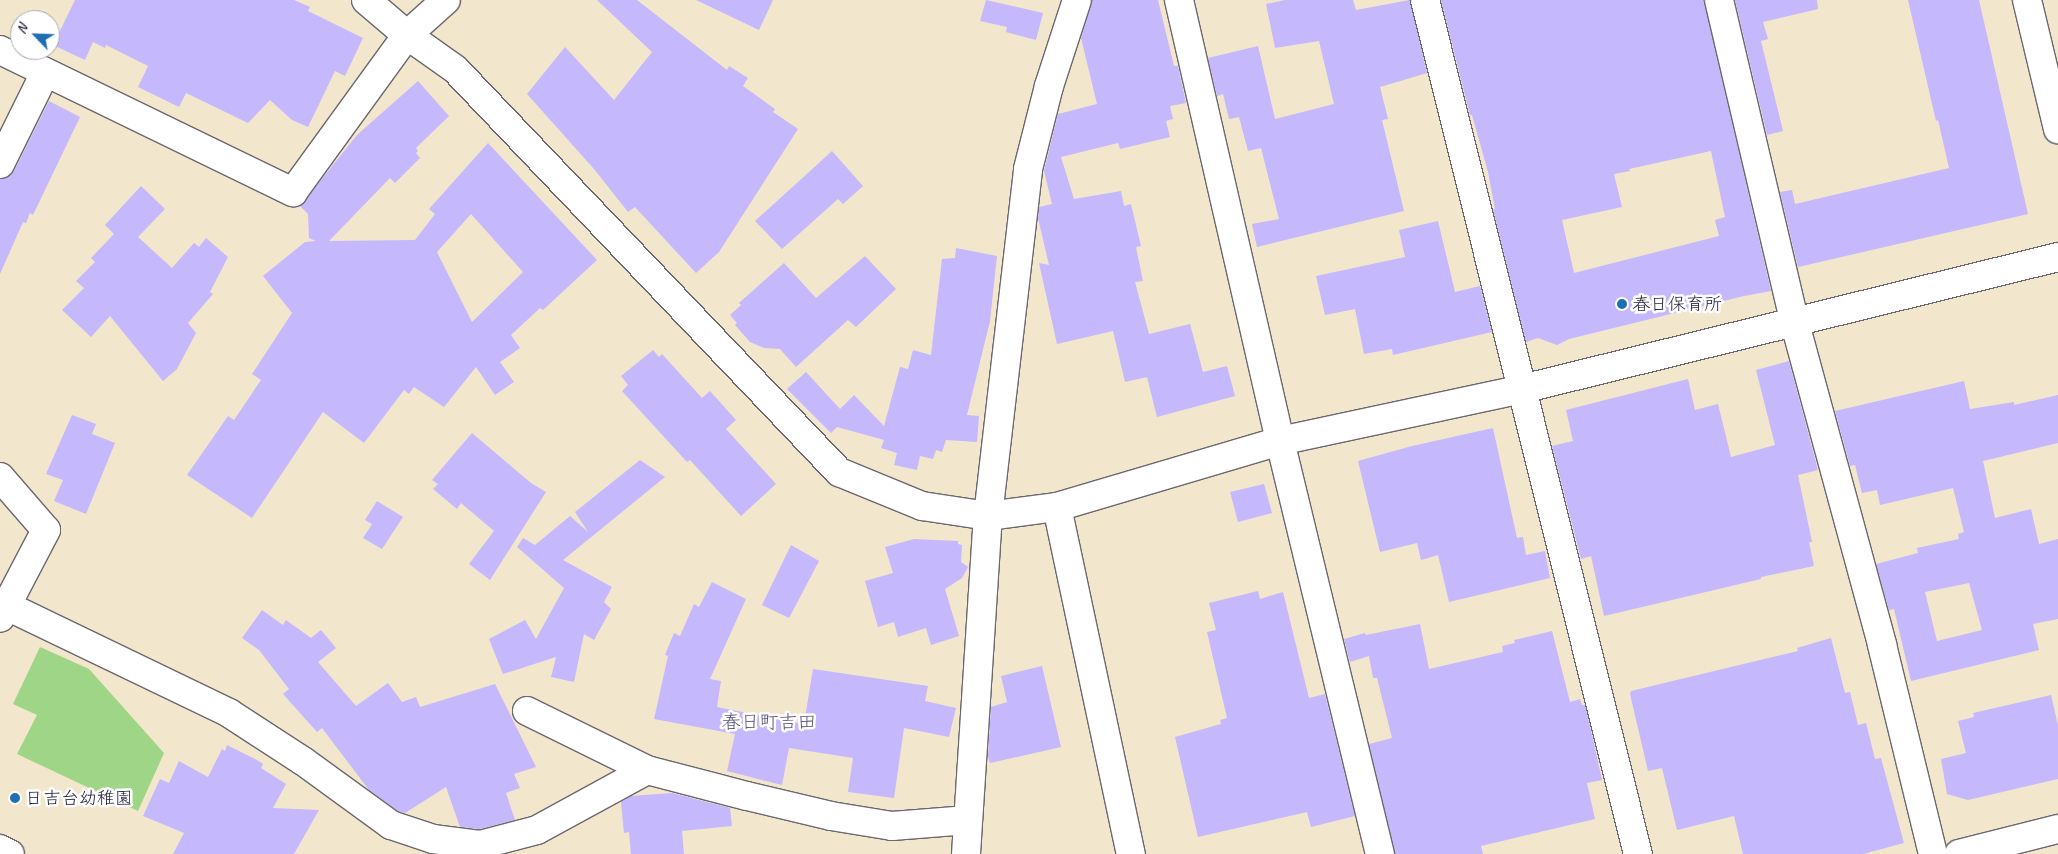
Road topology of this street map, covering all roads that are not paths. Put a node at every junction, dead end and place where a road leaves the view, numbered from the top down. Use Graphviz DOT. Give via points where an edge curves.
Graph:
graph roads {
  1 [pos="366,0"];
  2 [pos="446,0"];
  3 [pos="1077,0"];
  4 [pos="1179,0"];
  5 [pos="1425,0"];
  6 [pos="1719,0"];
  7 [pos="2027,0"];
  8 [pos="407,35"];
  9 [pos="0,50"];
  10 [pos="45,73"];
  11 [pos="2058,129"];
  12 [pos="0,164"];
  13 [pos="2058,257"];
  14 [pos="1794,320"];
  15 [pos="1522,388"];
  16 [pos="1280,441"];
  17 [pos="0,477"];
  18 [pos="1057,506"];
  19 [pos="988,516"];
  20 [pos="3,612"];
  21 [pos="527,711"];
  22 [pos="648,770"];
  23 [pos="968,820"];
  24 [pos="2058,829"];
  25 [pos="0,849"];
  26 [pos="10,854"];
  27 [pos="966,854"];
  28 [pos="1131,854"];
  29 [pos="1380,854"];
  30 [pos="1638,854"];
  31 [pos="1933,854"];
  32 [pos="1959,854"];
  1 -- 8 [label="street"];
  2 -- 8 [label="street"];
  3 -- 19 [label="street" via="1028,169"];
  4 -- 16 [label="street"];
  5 -- 15 [label="street"];
  6 -- 14 [label="street"];
  7 -- 11 [label="street"];
  8 -- 10 [label="street" via="293,192"];
  8 -- 19 [label="street" via="455,69 839,472 922,506"];
  9 -- 10 [label="street"];
  10 -- 12 [label="street"];
  13 -- 14 [label="street"];
  14 -- 15 [label="street"];
  14 -- 31 [label="street" via="1882,645"];
  15 -- 16 [label="street"];
  15 -- 30 [label="street"];
  16 -- 18 [label="street"];
  16 -- 29 [label="street"];
  17 -- 20 [label="street" via="46,530"];
  18 -- 19 [label="street"];
  18 -- 28 [label="street"];
  19 -- 23 [label="street"];
  20 -- 22 [label="street" via="229,713 303,761 391,825 433,839 480,845 537,830"];
  21 -- 22 [label="street"];
  22 -- 23 [label="street" via="831,816 892,826"];
  23 -- 27 [label="street"];
  24 -- 32 [label="street"];
  25 -- 26 [label="street"];
}
